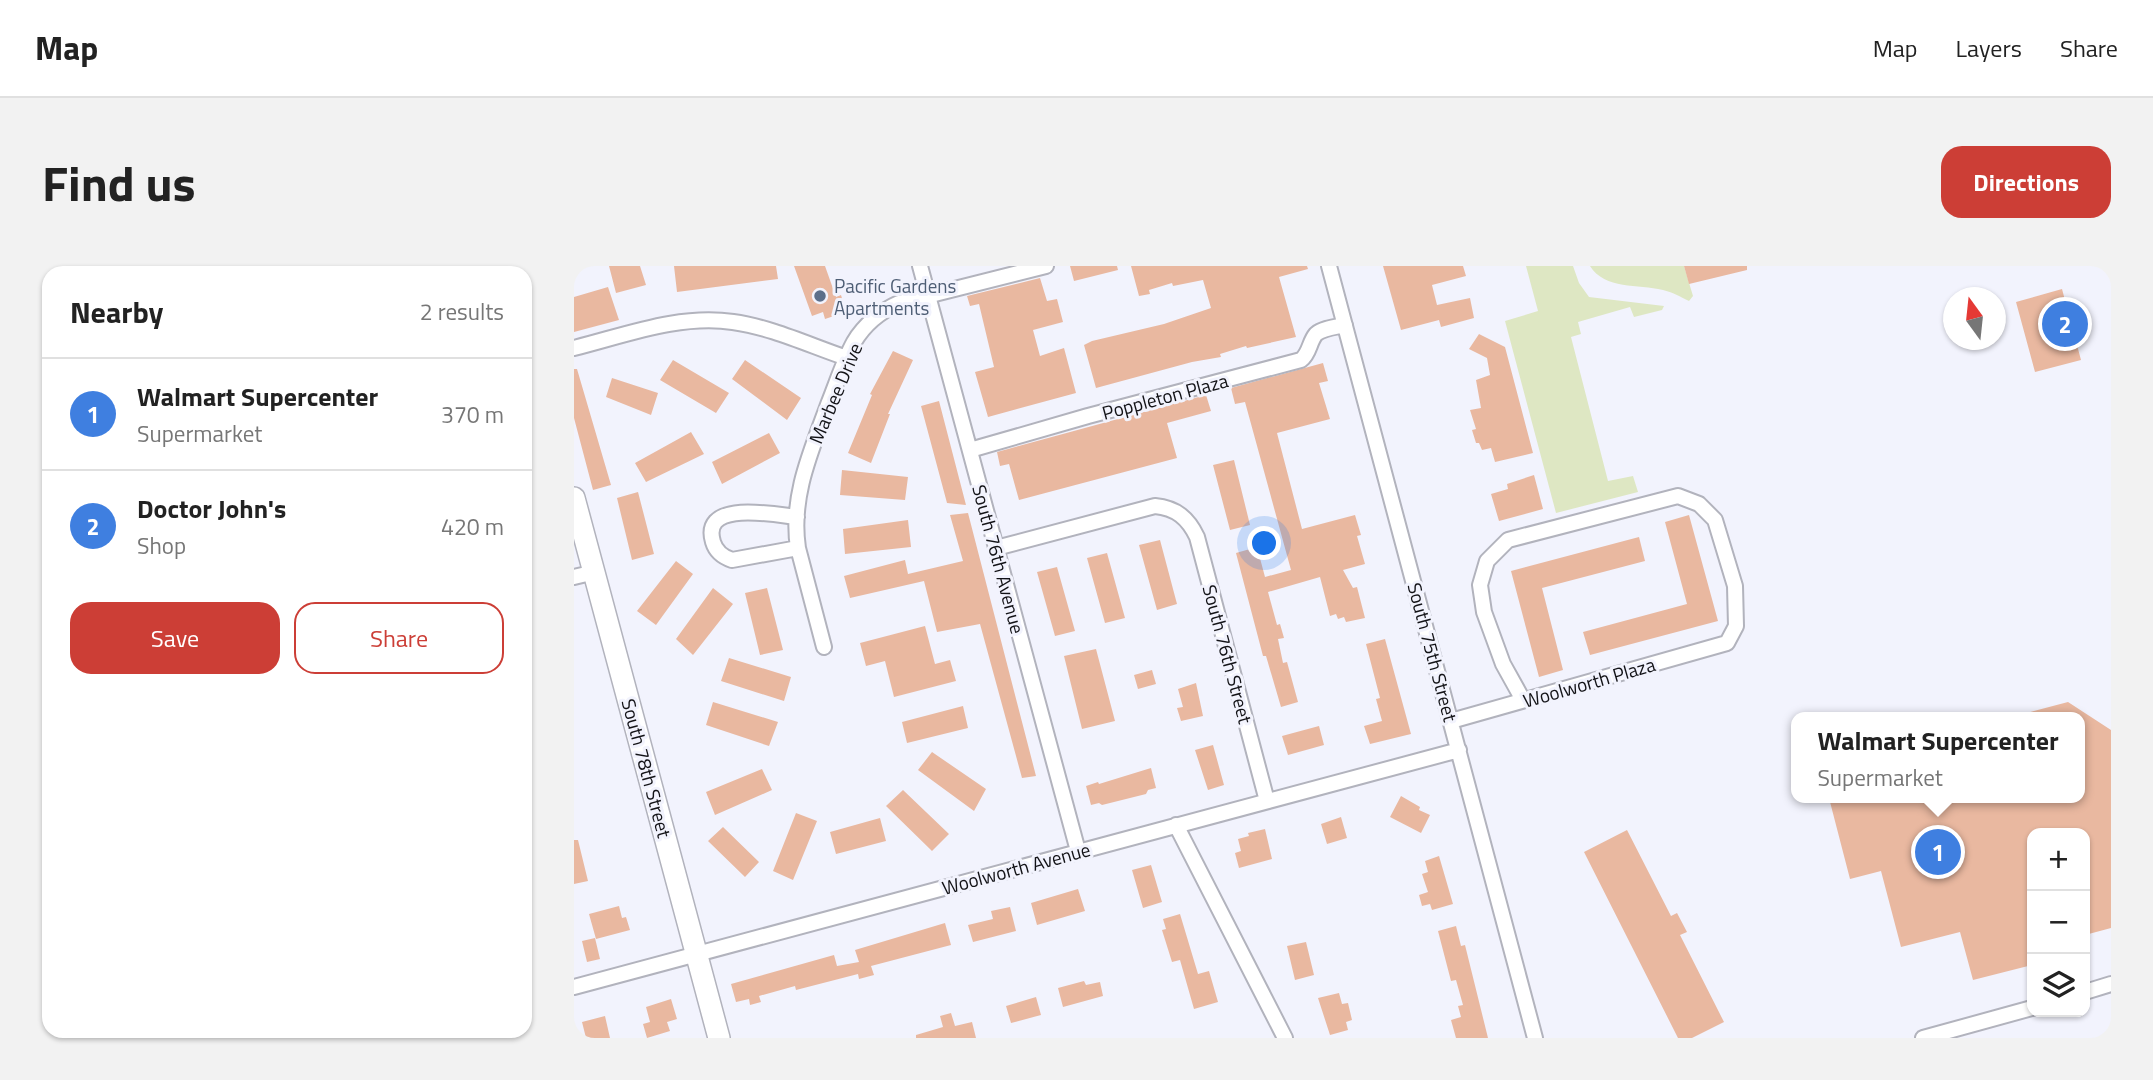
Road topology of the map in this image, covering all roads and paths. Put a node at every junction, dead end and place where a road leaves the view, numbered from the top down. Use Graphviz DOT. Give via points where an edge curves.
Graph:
graph roads {
  1 [pos="920,266"];
  2 [pos="1046,266"];
  3 [pos="1329,266"];
  4 [pos="928,296"];
  5 [pos="1345,325"];
  6 [pos="574,348"];
  7 [pos="847,358"];
  8 [pos="970,450"];
  9 [pos="574,498"];
  10 [pos="796,524"];
  11 [pos="798,548"];
  12 [pos="996,548"];
  13 [pos="595,572"];
  14 [pos="574,577"];
  15 [pos="824,647"];
  16 [pos="1523,700"];
  17 [pos="1451,721"];
  18 [pos="1459,750"];
  19 [pos="1267,801"];
  20 [pos="1176,825"];
  21 [pos="1078,852"];
  22 [pos="696,954"];
  23 [pos="2111,984"];
  24 [pos="574,987"];
  25 [pos="2090,990"];
  26 [pos="2027,1009"];
  27 [pos="719,1038"];
  28 [pos="1285,1038"];
  29 [pos="1535,1038"];
  30 [pos="1923,1038"];
  1 -- 4 [label="street, South 76th Avenue"];
  2 -- 4 [label="street, Marbee Drive"];
  3 -- 5 [label="street, South 75th Street"];
  4 -- 7 [label="street, Marbee Drive" via="879,314 856,339"];
  4 -- 8 [label="street, South 76th Avenue"];
  5 -- 8 [label="street, Poppleton Plaza" via="1322,330 1301,360"];
  5 -- 17 [label="street, South 75th Street"];
  6 -- 7 [label="street" via="705,320 749,325"];
  7 -- 10 [label="street, Marbee Drive" via="802,477"];
  8 -- 12 [label="street, South 76th Avenue"];
  9 -- 13 [label="main road, South 78th Street"];
  10 -- 11 [label="street"];
  10 -- 11 [label="street" via="739,511 721,518 712,536 718,552 732,560"];
  11 -- 15 [label="street"];
  12 -- 19 [label="street, South 76th Street" via="1148,508 1178,512 1197,537"];
  12 -- 21 [label="street, South 76th Avenue"];
  13 -- 14 [label="street"];
  13 -- 22 [label="main road, South 78th Street"];
  16 -- 16 [label="street, Woolworth Plaza" via="1503,664 1484,612 1480,585 1488,561 1508,540 1678,496 1699,504 1715,520 1735,586 1736,626 1727,643"];
  16 -- 17 [label="street, Woolworth Plaza"];
  17 -- 18 [label="street, South 75th Street"];
  18 -- 19 [label="street, Woolworth Avenue"];
  18 -- 29 [label="street, South 75th Street"];
  19 -- 20 [label="street, Woolworth Avenue"];
  20 -- 21 [label="street, Woolworth Avenue"];
  20 -- 28 [label="street"];
  21 -- 22 [label="street, Woolworth Avenue"];
  22 -- 24 [label="street, Woolworth Avenue"];
  22 -- 27 [label="main road, South 78th Street"];
  23 -- 25 [label="street"];
  26 -- 30 [label="street"];
}
